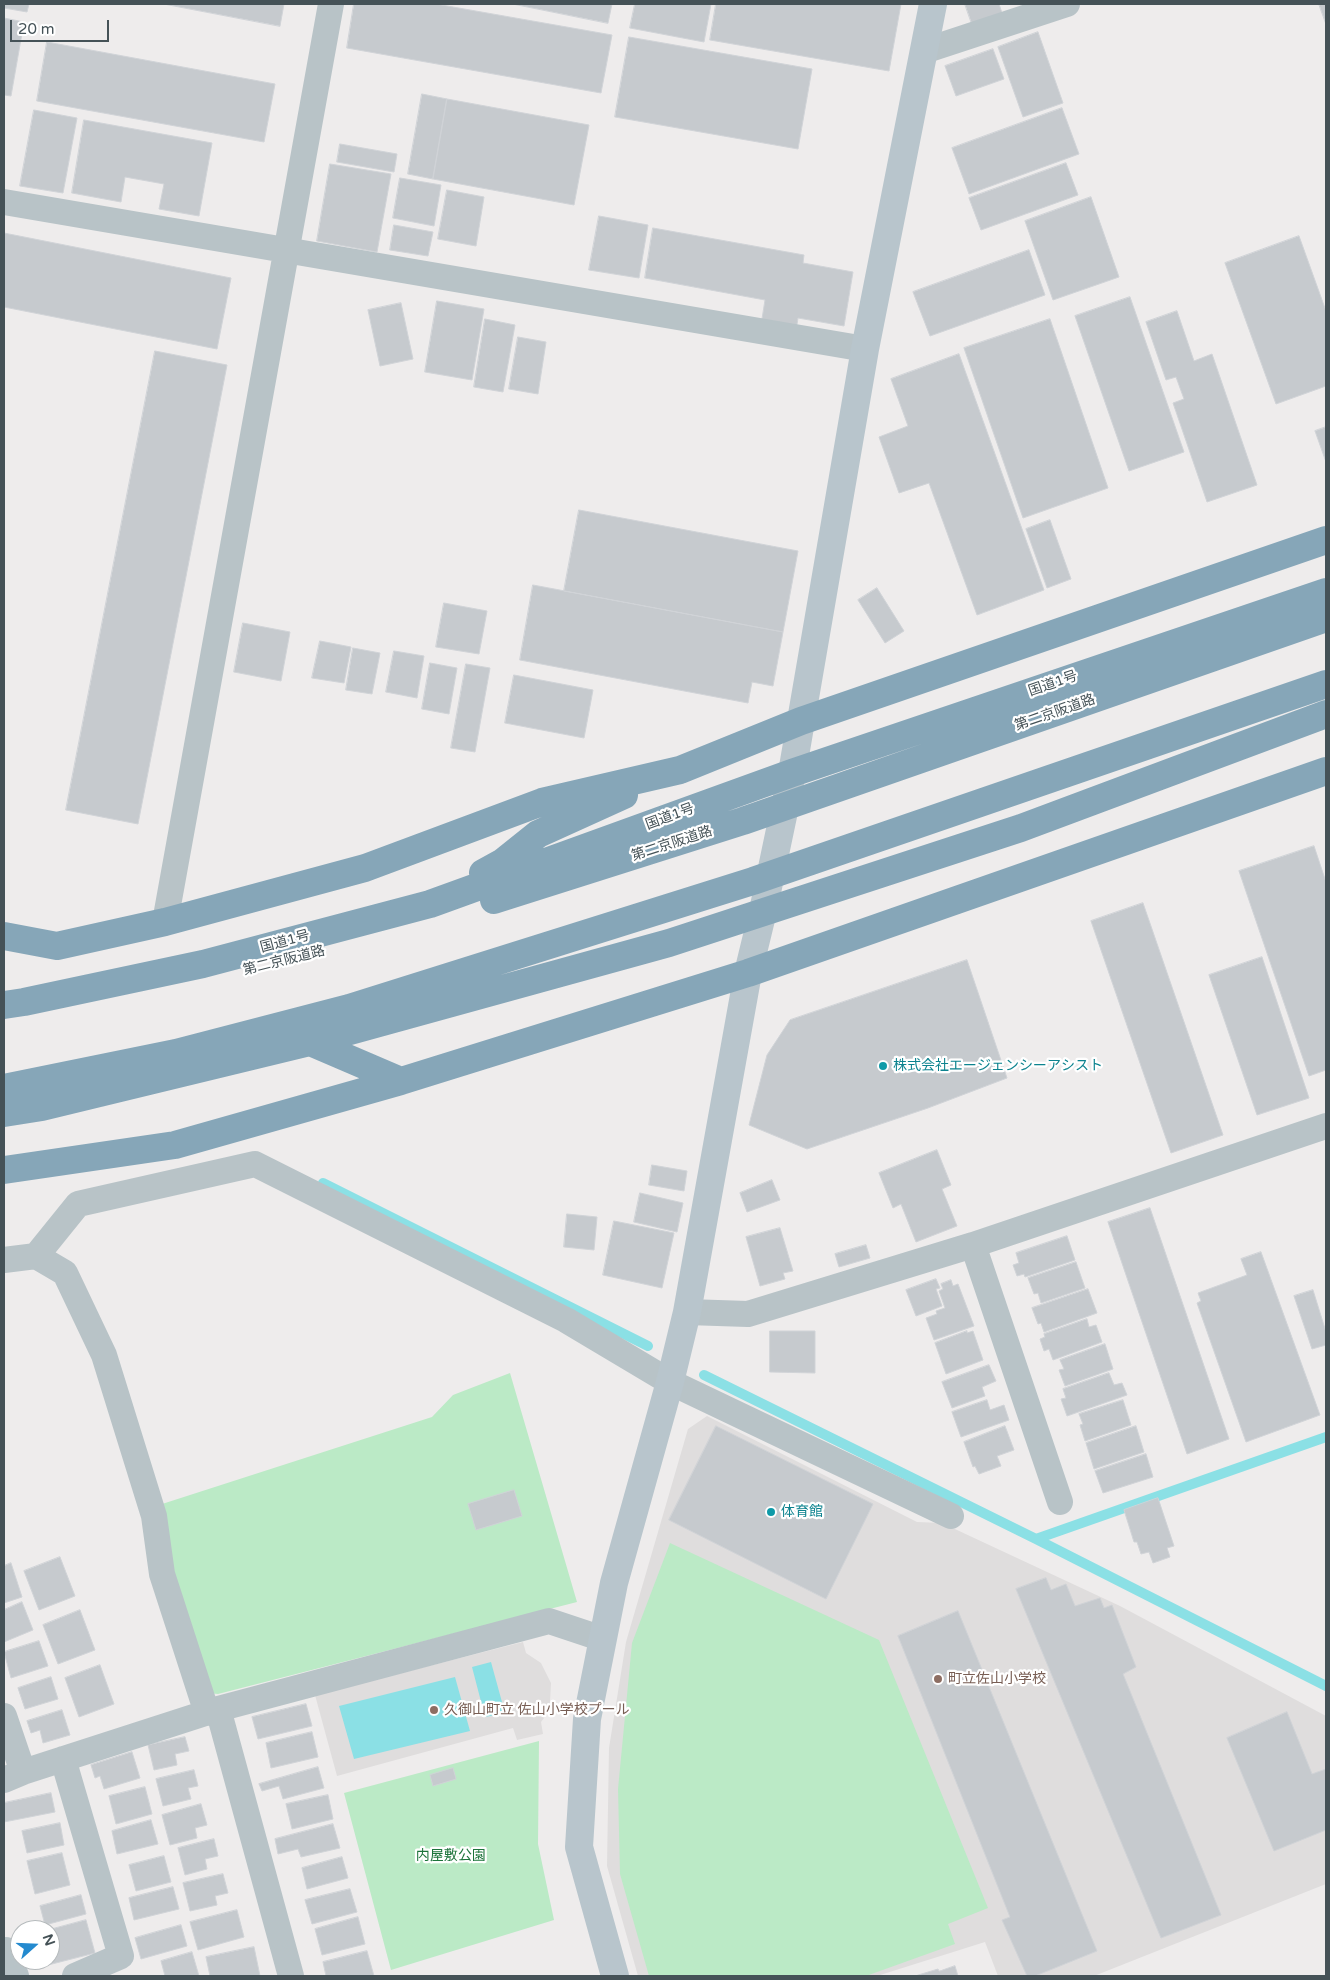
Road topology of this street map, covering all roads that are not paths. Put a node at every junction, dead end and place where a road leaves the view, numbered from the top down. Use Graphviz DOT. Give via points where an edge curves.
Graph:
graph roads {
  1 [pos="331,4"];
  2 [pos="933,4"];
  3 [pos="1067,4"];
  4 [pos="924,51"];
  5 [pos="4,202"];
  6 [pos="287,251"];
  7 [pos="865,349"];
  8 [pos="1326,540"];
  9 [pos="1319,593"];
  10 [pos="1326,618"];
  11 [pos="1326,684"];
  12 [pos="1326,714"];
  13 [pos="802,721"];
  14 [pos="680,770"];
  15 [pos="1326,771"];
  16 [pos="792,773"];
  17 [pos="430,904"];
  18 [pos="763,911"];
  19 [pos="165,922"];
  20 [pos="4,936"];
  21 [pos="57,946"];
  22 [pos="4,955"];
  23 [pos="748,973"];
  24 [pos="4,1005"];
  25 [pos="4,1024"];
  26 [pos="310,1042"];
  27 [pos="402,1082"];
  28 [pos="4,1088"];
  29 [pos="4,1112"];
  30 [pos="1326,1126"];
  31 [pos="4,1170"];
  32 [pos="973,1245"];
  33 [pos="36,1256"];
  34 [pos="4,1260"];
  35 [pos="687,1312"];
  36 [pos="670,1382"];
  37 [pos="1060,1502"];
  38 [pos="951,1516"];
  39 [pos="603,1639"];
  40 [pos="213,1711"];
  41 [pos="4,1716"];
  42 [pos="63,1759"];
  43 [pos="13,1776"];
  44 [pos="4,1949"];
  45 [pos="16,1976"];
  46 [pos="75,1976"];
  47 [pos="291,1976"];
  48 [pos="614,1976"];
  1 -- 6 [label="street"];
  2 -- 4 [label="street"];
  3 -- 4 [label="street"];
  4 -- 7 [label="street"];
  5 -- 6 [label="street"];
  6 -- 7 [label="street"];
  6 -- 19 [label="street"];
  7 -- 13 [label="street"];
  8 -- 13 [label="highway"];
  9 -- 16 [label="highway, 国道1号"];
  10 -- 25 [label="highway, 第二京阪道路" via="743,821 367,940 197,982"];
  11 -- 28 [label="highway" via="752,881 349,1008 176,1053"];
  12 -- 18 [label="highway" via="1021,828"];
  13 -- 14 [label="highway"];
  13 -- 16 [label="street"];
  14 -- 17 [label="highway" via="538,834 503,862"];
  14 -- 19 [label="highway" via="542,802 365,868"];
  15 -- 23 [label="highway"];
  16 -- 17 [label="highway, 国道1号"];
  16 -- 18 [label="street"];
  17 -- 24 [label="highway, 国道1号" via="203,964"];
  18 -- 23 [label="street"];
  18 -- 26 [label="highway" via="669,943"];
  19 -- 21 [label="highway"];
  20 -- 21 [label="highway"];
  21 -- 22 [label="highway"];
  23 -- 27 [label="highway"];
  23 -- 35 [label="street"];
  26 -- 27 [label="highway"];
  26 -- 29 [label="highway" via="42,1106"];
  27 -- 31 [label="highway" via="175,1145"];
  30 -- 32 [label="street"];
  32 -- 35 [label="street" via="748,1314"];
  32 -- 37 [label="street"];
  33 -- 34 [label="street"];
  33 -- 36 [label="street" via="78,1204 255,1164 566,1320"];
  33 -- 40 [label="street" via="65,1273 104,1355 154,1516 162,1574"];
  35 -- 36 [label="street"];
  36 -- 38 [label="street"];
  36 -- 39 [label="street" via="614,1583"];
  39 -- 40 [label="street" via="549,1621"];
  39 -- 48 [label="street" via="587,1719 579,1847"];
  40 -- 42 [label="street"];
  40 -- 47 [label="street"];
  41 -- 43 [label="street"];
  42 -- 43 [label="street"];
  42 -- 46 [label="street" via="121,1956"];
  44 -- 45 [label="street"];
}
